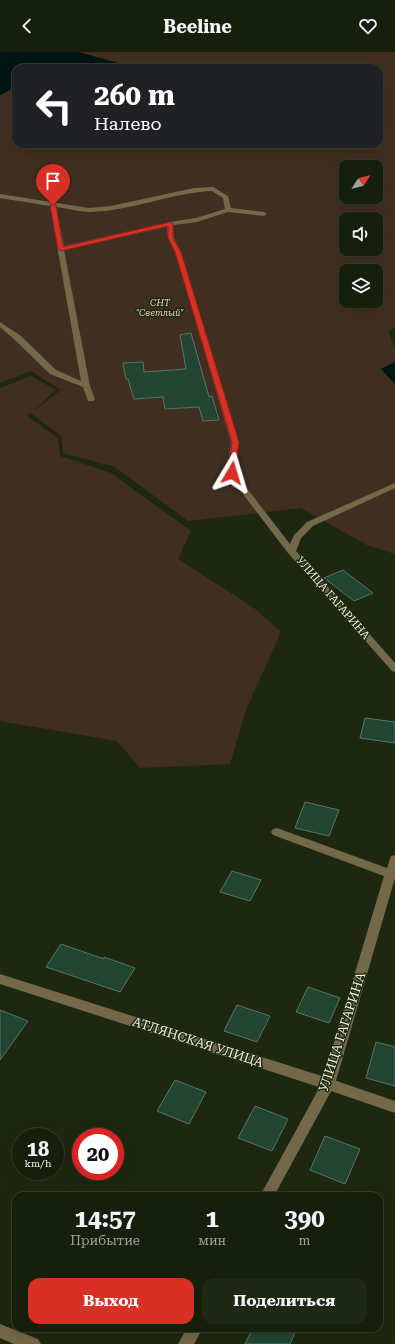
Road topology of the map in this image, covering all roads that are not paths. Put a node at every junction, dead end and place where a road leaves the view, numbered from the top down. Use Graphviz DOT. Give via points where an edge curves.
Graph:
graph roads {
  1 [pos="0,196"];
  2 [pos="53,205"];
  3 [pos="228,210"];
  4 [pos="264,214"];
  5 [pos="170,224"];
  6 [pos="61,249"];
  7 [pos="0,324"];
  8 [pos="86,386"];
  9 [pos="91,399"];
  10 [pos="395,485"];
  11 [pos="291,551"];
  12 [pos="395,669"];
  13 [pos="277,832"];
  14 [pos="395,859"];
  15 [pos="390,874"];
  16 [pos="0,979"];
  17 [pos="328,1084"];
  18 [pos="395,1107"];
  19 [pos="269,1192"];
  20 [pos="0,1331"];
  21 [pos="193,1332"];
  22 [pos="33,1344"];
  23 [pos="186,1344"];
  1 -- 2 [label="street"];
  2 -- 3 [label="street" via="89,210 111,208 194,190 212,189 226,197"];
  2 -- 6 [label="street"];
  3 -- 4 [label="street"];
  3 -- 5 [label="street" via="197,220"];
  5 -- 6 [label="street"];
  5 -- 11 [label="street" via="170,238 178,252 236,442 232,473"];
  6 -- 8 [label="street"];
  7 -- 8 [label="street" via="53,372"];
  8 -- 9 [label="street"];
  10 -- 11 [label="street, УЛИЦА ГАГАРИНА" via="310,524 297,537"];
  11 -- 12 [label="street, УЛИЦА ГАГАРИНА"];
  13 -- 15 [label="street"];
  14 -- 15 [label="street, УЛИЦА ГАГАРИНА"];
  15 -- 17 [label="street, УЛИЦА ГАГАРИНА"];
  16 -- 17 [label="street, АТЛЯНСКАЯ УЛИЦА"];
  17 -- 18 [label="street, АТЛЯНСКАЯ УЛИЦА"];
  17 -- 19 [label="street, УЛИЦА ГАГАРИНА"];
  20 -- 22 [label="street"];
  21 -- 23 [label="street"];
}
